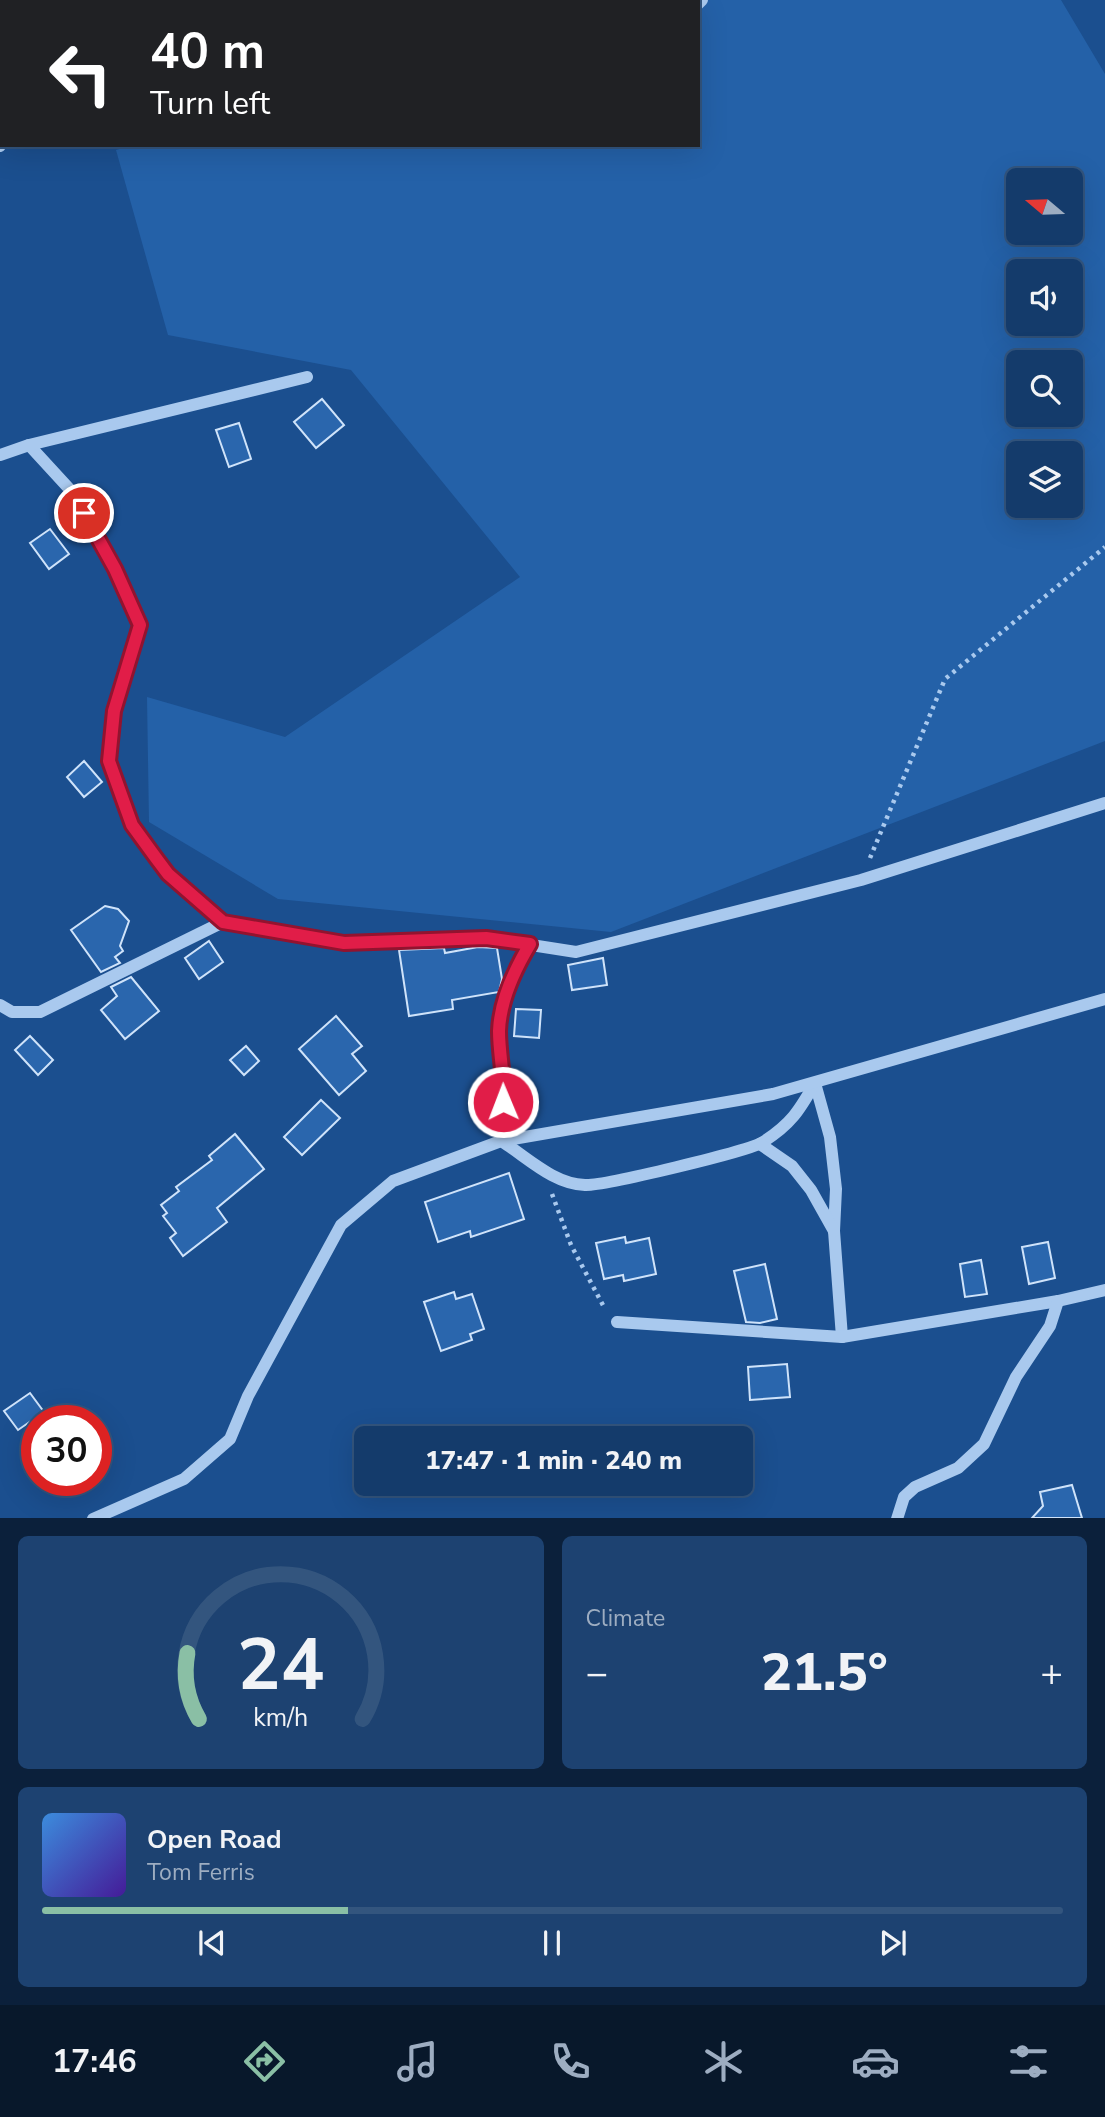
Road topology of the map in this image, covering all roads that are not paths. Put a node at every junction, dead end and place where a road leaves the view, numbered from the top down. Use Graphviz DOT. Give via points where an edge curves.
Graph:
graph roads {
  1 [pos="307,377"];
  2 [pos="29,445"];
  3 [pos="0,454"];
  4 [pos="1105,803"];
  5 [pos="223,922"];
  6 [pos="530,944"];
  7 [pos="1105,999"];
  8 [pos="0,1005"];
  9 [pos="815,1083"];
  10 [pos="501,1141"];
  11 [pos="760,1144"];
  12 [pos="834,1231"];
  13 [pos="1105,1290"];
  14 [pos="1058,1301"];
  15 [pos="617,1322"];
  16 [pos="842,1337"];
  17 [pos="93,1518"];
  18 [pos="897,1518"];
  1 -- 2 [label="street"];
  2 -- 3 [label="street"];
  2 -- 5 [label="street" via="74,494 140,625 114,711 109,761 132,825 168,874"];
  4 -- 6 [label="street" via="861,880 576,952"];
  5 -- 6 [label="street" via="344,943 486,938"];
  5 -- 8 [label="street" via="40,1012 12,1012"];
  6 -- 10 [label="street" via="513,972 499,1030 505,1083"];
  7 -- 9 [label="street"];
  9 -- 10 [label="street"];
  9 -- 11 [label="street" via="794,1118"];
  9 -- 12 [label="street" via="830,1137 836,1189"];
  10 -- 11 [label="street" via="550,1176 586,1185"];
  10 -- 17 [label="street" via="393,1181 341,1225 248,1396 230,1439 184,1479"];
  11 -- 12 [label="street" via="792,1166"];
  12 -- 16 [label="street"];
  13 -- 14 [label="street"];
  14 -- 16 [label="street"];
  14 -- 18 [label="street" via="1050,1326 1016,1377 984,1444 958,1468 915,1487 904,1497"];
  15 -- 16 [label="street"];
}
